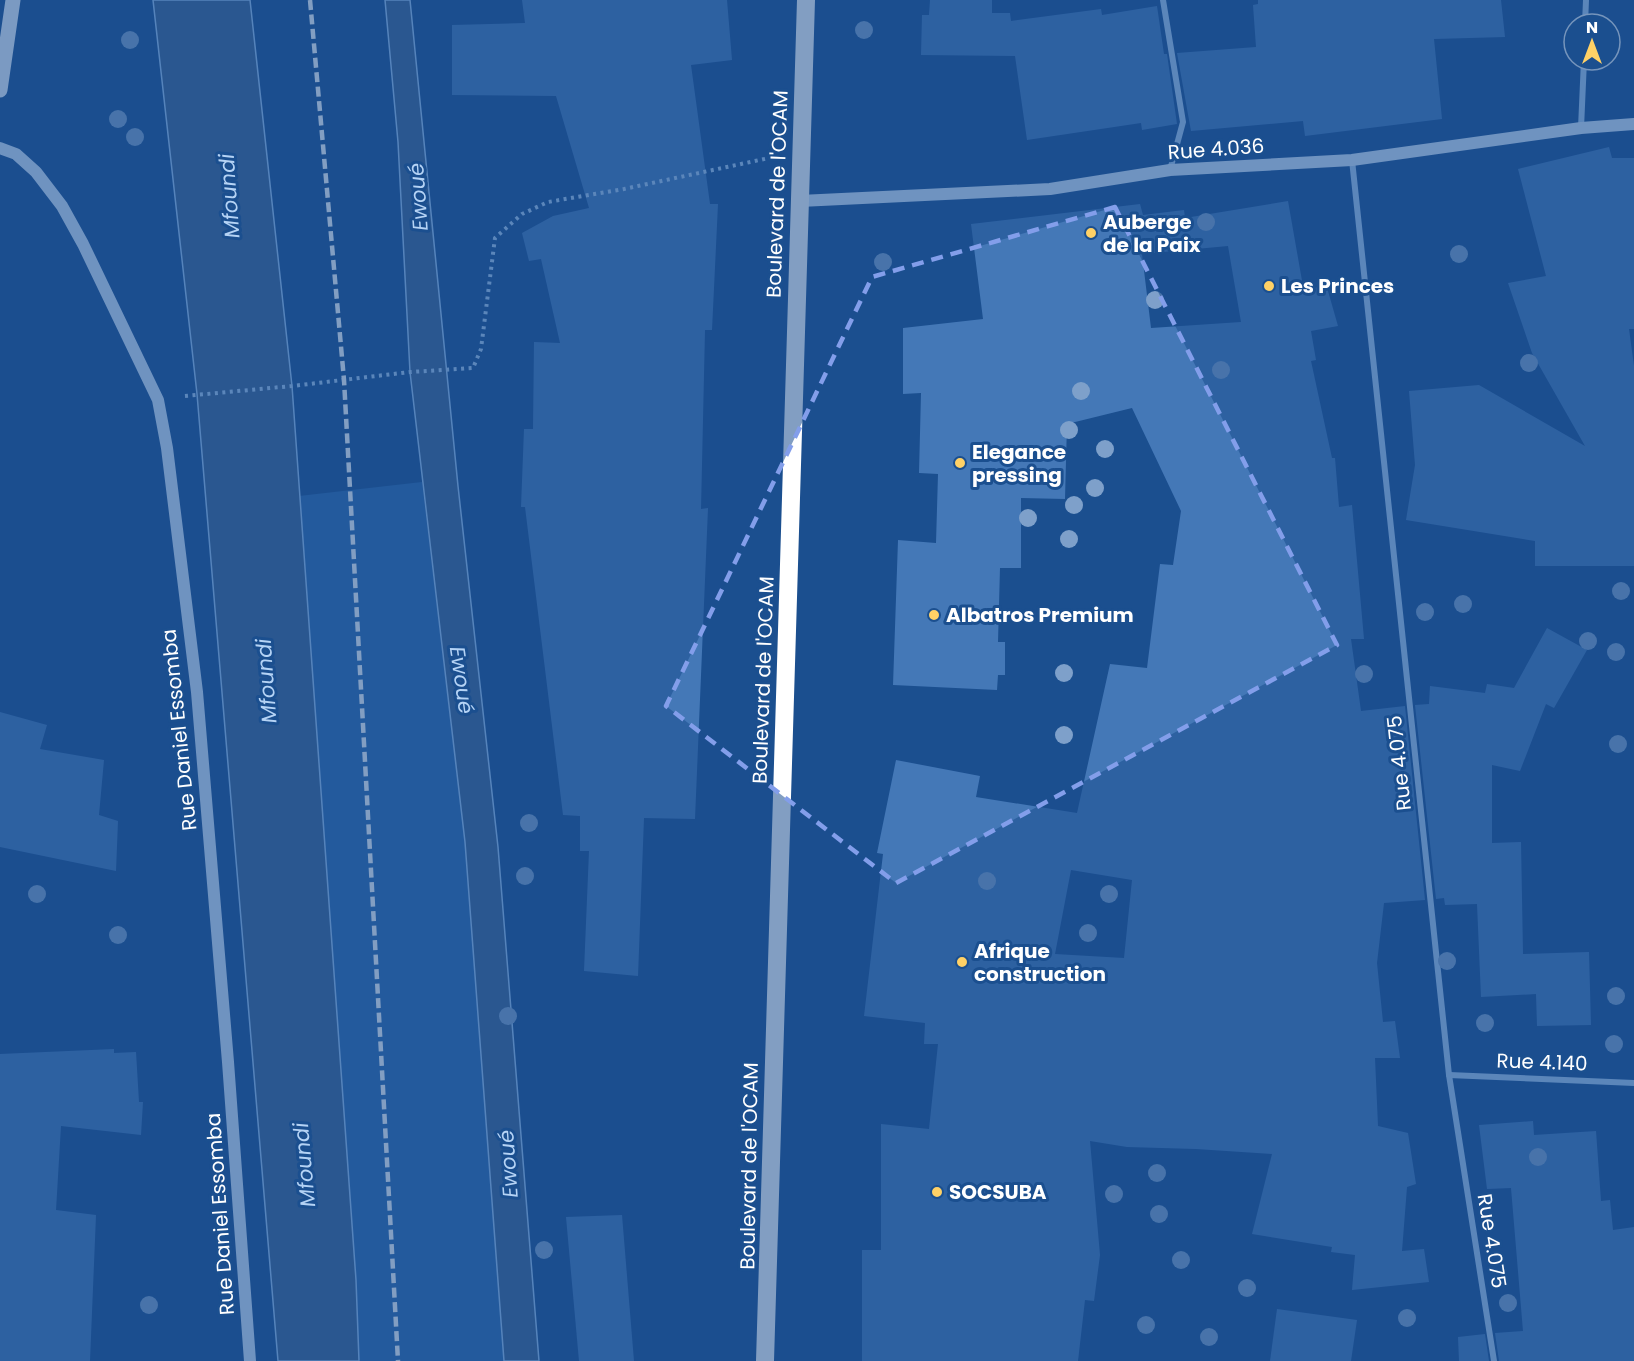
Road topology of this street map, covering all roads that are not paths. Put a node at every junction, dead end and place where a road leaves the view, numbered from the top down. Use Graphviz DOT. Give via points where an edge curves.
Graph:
graph roads {
  1 [pos="13,0"];
  2 [pos="806,0"];
  3 [pos="1163,0"];
  4 [pos="1583,72"];
  5 [pos="0,90"];
  6 [pos="1634,124"];
  7 [pos="1581,128"];
  8 [pos="0,148"];
  9 [pos="1352,160"];
  10 [pos="1170,170"];
  11 [pos="800,201"];
  12 [pos="1449,1075"];
  13 [pos="1634,1083"];
  14 [pos="250,1361"];
  15 [pos="765,1361"];
  16 [pos="1494,1361"];
  1 -- 5 [label="main road"];
  2 -- 11 [label="highway, Boulevard de l'OCAM"];
  3 -- 10 [label="street" via="1183,122"];
  4 -- 7 [label="street"];
  6 -- 7 [label="main road, Rue 4.036"];
  7 -- 9 [label="main road, Rue 4.036"];
  8 -- 14 [label="main road, Rue Daniel Essomba" via="16,154 36,172 62,206 158,400 196,692"];
  9 -- 10 [label="main road, Rue 4.036"];
  9 -- 12 [label="street, Rue 4.075"];
  10 -- 11 [label="main road, Rue 4.036" via="1050,189"];
  11 -- 15 [label="highway, Boulevard de l'OCAM"];
  12 -- 13 [label="street, Rue 4.140"];
  12 -- 16 [label="street, Rue 4.075"];
}
